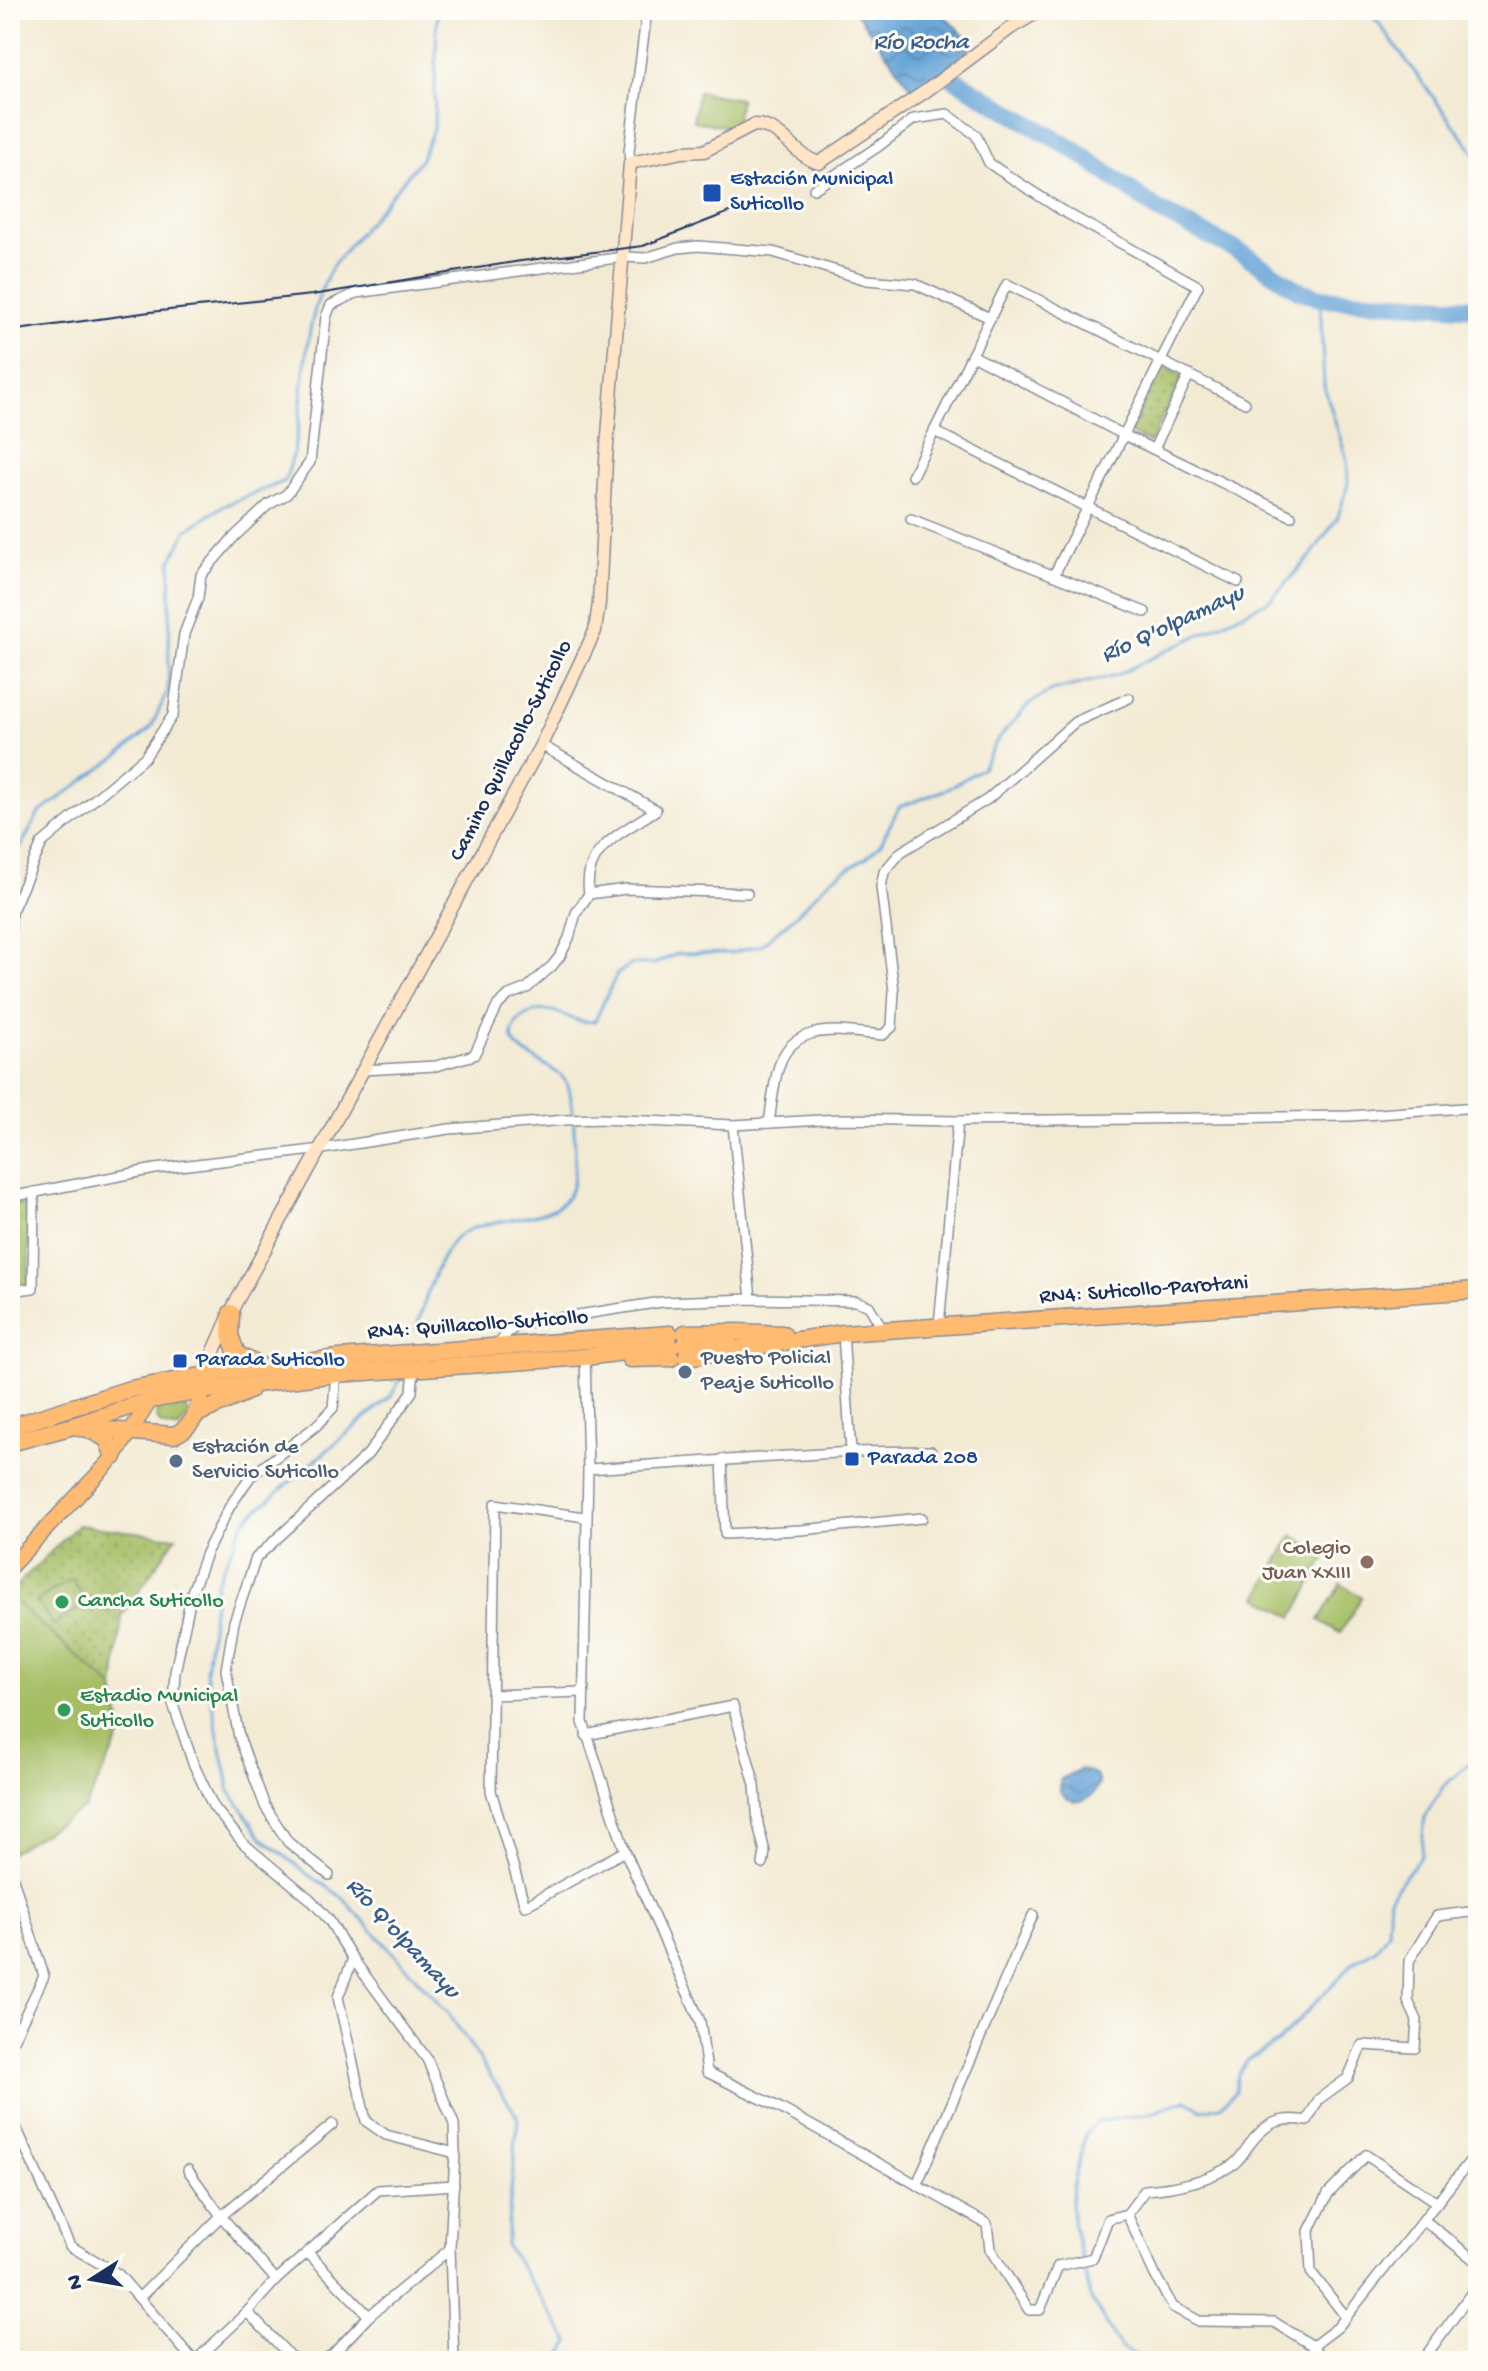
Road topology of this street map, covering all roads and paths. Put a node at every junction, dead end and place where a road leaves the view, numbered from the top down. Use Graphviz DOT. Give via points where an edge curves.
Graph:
graph roads {
  1 [pos="647,10"];
  2 [pos="1041,10"];
  3 [pos="630,163"];
  4 [pos="814,189"];
  5 [pos="624,257"];
  6 [pos="990,318"];
  7 [pos="972,355"];
  8 [pos="1160,360"];
  9 [pos="1189,375"];
  10 [pos="1245,403"];
  11 [pos="934,431"];
  12 [pos="1124,435"];
  13 [pos="1154,449"];
  14 [pos="912,476"];
  15 [pos="1087,509"];
  16 [pos="1291,516"];
  17 [pos="911,519"];
  18 [pos="1054,575"];
  19 [pos="1238,582"];
  20 [pos="1145,612"];
  21 [pos="1129,698"];
  22 [pos="541,745"];
  23 [pos="747,893"];
  24 [pos="589,894"];
  25 [pos="10,955"];
  26 [pos="363,1070"];
  27 [pos="1478,1107"];
  28 [pos="958,1121"];
  29 [pos="769,1123"];
  30 [pos="733,1125"];
  31 [pos="322,1149"];
  32 [pos="34,1192"];
  33 [pos="10,1197"];
  34 [pos="1478,1290"];
  35 [pos="10,1291"];
  36 [pos="751,1299"];
  37 [pos="231,1313"];
  38 [pos="939,1325"];
  39 [pos="884,1331"];
  40 [pos="843,1333"];
  41 [pos="812,1336"];
  42 [pos="678,1346"];
  43 [pos="495,1348"];
  44 [pos="585,1357"];
  45 [pos="262,1367"];
  46 [pos="414,1368"];
  47 [pos="336,1374"];
  48 [pos="277,1381"];
  49 [pos="161,1382"];
  50 [pos="201,1383"];
  51 [pos="150,1400"];
  52 [pos="197,1414"];
  53 [pos="10,1427"];
  54 [pos="70,1427"];
  55 [pos="88,1429"];
  56 [pos="131,1431"];
  57 [pos="155,1435"];
  58 [pos="10,1443"];
  59 [pos="931,1451"];
  60 [pos="851,1452"];
  61 [pos="114,1457"];
  62 [pos="722,1459"];
  63 [pos="588,1469"];
  64 [pos="585,1517"];
  65 [pos="922,1518"];
  66 [pos="10,1567"];
  67 [pos="583,1692"];
  68 [pos="492,1695"];
  69 [pos="586,1735"];
  70 [pos="625,1851"];
  71 [pos="763,1864"];
  72 [pos="10,1869"];
  73 [pos="329,1875"];
  74 [pos="1478,1911"];
  75 [pos="1033,1915"];
  76 [pos="353,1959"];
  77 [pos="10,2046"];
  78 [pos="10,2114"];
  79 [pos="333,2124"];
  80 [pos="1478,2151"];
  81 [pos="455,2153"];
  82 [pos="188,2170"];
  83 [pos="917,2184"];
  84 [pos="454,2185"];
  85 [pos="1437,2203"];
  86 [pos="1127,2214"];
  87 [pos="221,2216"];
  88 [pos="1424,2220"];
  89 [pos="450,2249"];
  90 [pos="308,2253"];
  91 [pos="1478,2263"];
  92 [pos="276,2280"];
  93 [pos="1478,2284"];
  94 [pos="139,2298"];
  95 [pos="247,2312"];
  96 [pos="369,2316"];
  97 [pos="1346,2317"];
  98 [pos="1313,2346"];
  99 [pos="336,2357"];
  100 [pos="195,2361"];
  101 [pos="295,2361"];
  102 [pos="322,2361"];
  103 [pos="454,2361"];
  104 [pos="1325,2361"];
  105 [pos="1422,2361"];
  1 -- 3 [label="street"];
  2 -- 3 [label="main road" via="819,163 762,125 704,151"];
  3 -- 5 [label="main road, Camino Quillacollo-Suticollo"];
  4 -- 8 [label="street" via="914,119 947,114 976,135 989,163 999,170 1198,286"];
  5 -- 6 [label="street" via="645,258 698,246 773,252 867,280 915,284"];
  5 -- 22 [label="main road, Camino Quillacollo-Suticollo" via="595,631"];
  5 -- 25 [label="street" via="356,293 331,305 310,462 287,494 268,505 201,575 184,634 173,715 145,757 42,843 11,913"];
  6 -- 7 [label="street"];
  6 -- 8 [label="street" via="1007,284"];
  7 -- 11 [label="street"];
  7 -- 12 [label="street"];
  8 -- 9 [label="street"];
  8 -- 12 [label="street"];
  9 -- 10 [label="street"];
  9 -- 13 [label="street"];
  11 -- 14 [label="street"];
  11 -- 15 [label="street"];
  12 -- 13 [label="street"];
  12 -- 15 [label="street"];
  13 -- 16 [label="street"];
  15 -- 18 [label="street"];
  15 -- 19 [label="street"];
  17 -- 18 [label="street"];
  18 -- 20 [label="street"];
  21 -- 29 [label="street" via="1075,722 988,799 892,860 881,887 894,991 892,1027 883,1035 819,1031 796,1040 778,1067"];
  22 -- 24 [label="street" via="656,810 599,849 587,880"];
  22 -- 26 [label="main road, Camino Quillacollo-Suticollo"];
  23 -- 24 [label="street" via="626,889"];
  24 -- 26 [label="street" via="560,956 527,988 498,1005 474,1055 436,1066"];
  26 -- 31 [label="main road, Camino Quillacollo-Suticollo"];
  27 -- 28 [label="street" via="1350,1116"];
  28 -- 29 [label="street"];
  28 -- 38 [label="street"];
  29 -- 30 [label="street"];
  30 -- 31 [label="street" via="566,1120 449,1129"];
  30 -- 36 [label="street"];
  31 -- 32 [label="street" via="155,1169"];
  31 -- 37 [label="main road, Camino Quillacollo-Suticollo"];
  32 -- 33 [label="street"];
  32 -- 35 [label="street" via="33,1288"];
  34 -- 38 [label="highway, RN4: Suticollo-Parotani"];
  36 -- 39 [label="street" via="856,1301 869,1306"];
  36 -- 43 [label="street" via="662,1302 520,1324"];
  37 -- 45 [label="highway" via="230,1335 237,1354"];
  37 -- 50 [label="main road, Camino Quillacollo-Suticollo"];
  38 -- 39 [label="highway, RN4: Suticollo-Parotani"];
  39 -- 40 [label="highway, RN4: Suticollo-Parotani"];
  40 -- 41 [label="highway, RN4: Suticollo-Parotani"];
  40 -- 60 [label="street"];
  41 -- 42 [label="highway, RN4: Suticollo-Parotani"];
  41 -- 42 [label="highway, RN4: Suticollo-Parotani" via="737,1332"];
  42 -- 43 [label="highway, RN4: Quillacollo-Suticollo"];
  42 -- 44 [label="highway, RN4: Quillacollo-Suticollo"];
  43 -- 45 [label="highway, RN4: Quillacollo-Suticollo"];
  44 -- 46 [label="highway, RN4: Quillacollo-Suticollo"];
  44 -- 63 [label="street"];
  45 -- 50 [label="highway, RN4: Quillacollo-Suticollo"];
  46 -- 47 [label="highway, RN4: Quillacollo-Suticollo"];
  46 -- 73 [label="street" via="412,1392 368,1454 256,1558 234,1622 226,1670 239,1737 265,1806 288,1842"];
  47 -- 48 [label="highway, RN4: Quillacollo-Suticollo"];
  47 -- 76 [label="street" via="333,1408 250,1477 206,1553 192,1592 173,1704 213,1806 243,1843 310,1899"];
  48 -- 50 [label="highway, RN4: Quillacollo-Suticollo"];
  48 -- 52 [label="highway"];
  49 -- 50 [label="highway, RN4: Quillacollo-Suticollo"];
  49 -- 51 [label="main road"];
  49 -- 53 [label="highway, RN4: Quillacollo-Suticollo"];
  50 -- 51 [label="highway, RN4: Quillacollo-Suticollo"];
  50 -- 52 [label="highway"];
  51 -- 54 [label="highway, RN4: Quillacollo-Suticollo"];
  51 -- 56 [label="main road"];
  52 -- 57 [label="highway" via="185,1431"];
  54 -- 55 [label="highway"];
  54 -- 58 [label="highway, RN4: Quillacollo-Suticollo"];
  55 -- 56 [label="highway"];
  55 -- 61 [label="highway" via="107,1439"];
  56 -- 57 [label="highway"];
  56 -- 61 [label="main road"];
  57 -- 61 [label="main road"];
  59 -- 60 [label="street"];
  60 -- 62 [label="street"];
  61 -- 66 [label="main road"];
  62 -- 63 [label="street"];
  62 -- 65 [label="street" via="725,1534"];
  63 -- 64 [label="street"];
  64 -- 67 [label="street"];
  64 -- 68 [label="street" via="495,1504"];
  67 -- 68 [label="street"];
  67 -- 69 [label="street"];
  68 -- 70 [label="street" via="491,1791 525,1906"];
  69 -- 70 [label="street"];
  69 -- 71 [label="street" via="733,1706 755,1785"];
  70 -- 83 [label="street" via="700,2021 707,2072"];
  72 -- 77 [label="street" via="44,1976"];
  74 -- 86 [label="street" via="1437,1916 1409,1961 1415,2048 1362,2045 1348,2078 1319,2099 1307,2121 1286,2117 1259,2132 1237,2162 1172,2188 1145,2190"];
  75 -- 83 [label="street"];
  76 -- 81 [label="street" via="427,2059 454,2124"];
  76 -- 81 [label="street" via="338,1997 366,2121 386,2135"];
  78 -- 94 [label="street" via="70,2246 118,2274"];
  79 -- 87 [label="street"];
  80 -- 85 [label="street"];
  81 -- 84 [label="street"];
  82 -- 87 [label="street"];
  83 -- 86 [label="street" via="987,2224 990,2249 1029,2310 1040,2310 1058,2266 1093,2258 1108,2219"];
  84 -- 89 [label="street"];
  84 -- 90 [label="street" via="378,2190"];
  85 -- 88 [label="street"];
  85 -- 97 [label="street" via="1366,2155 1328,2194 1309,2231 1311,2272"];
  86 -- 98 [label="street" via="1173,2307 1199,2321 1274,2322"];
  87 -- 92 [label="street"];
  87 -- 94 [label="street"];
  88 -- 91 [label="street"];
  88 -- 97 [label="street"];
  89 -- 96 [label="street"];
  89 -- 103 [label="street"];
  90 -- 92 [label="street"];
  90 -- 96 [label="street"];
  92 -- 95 [label="street"];
  93 -- 105 [label="street"];
  94 -- 100 [label="street"];
  95 -- 100 [label="street"];
  95 -- 101 [label="street"];
  96 -- 99 [label="street"];
  97 -- 98 [label="street"];
  98 -- 104 [label="street"];
  99 -- 102 [label="street"];
}
